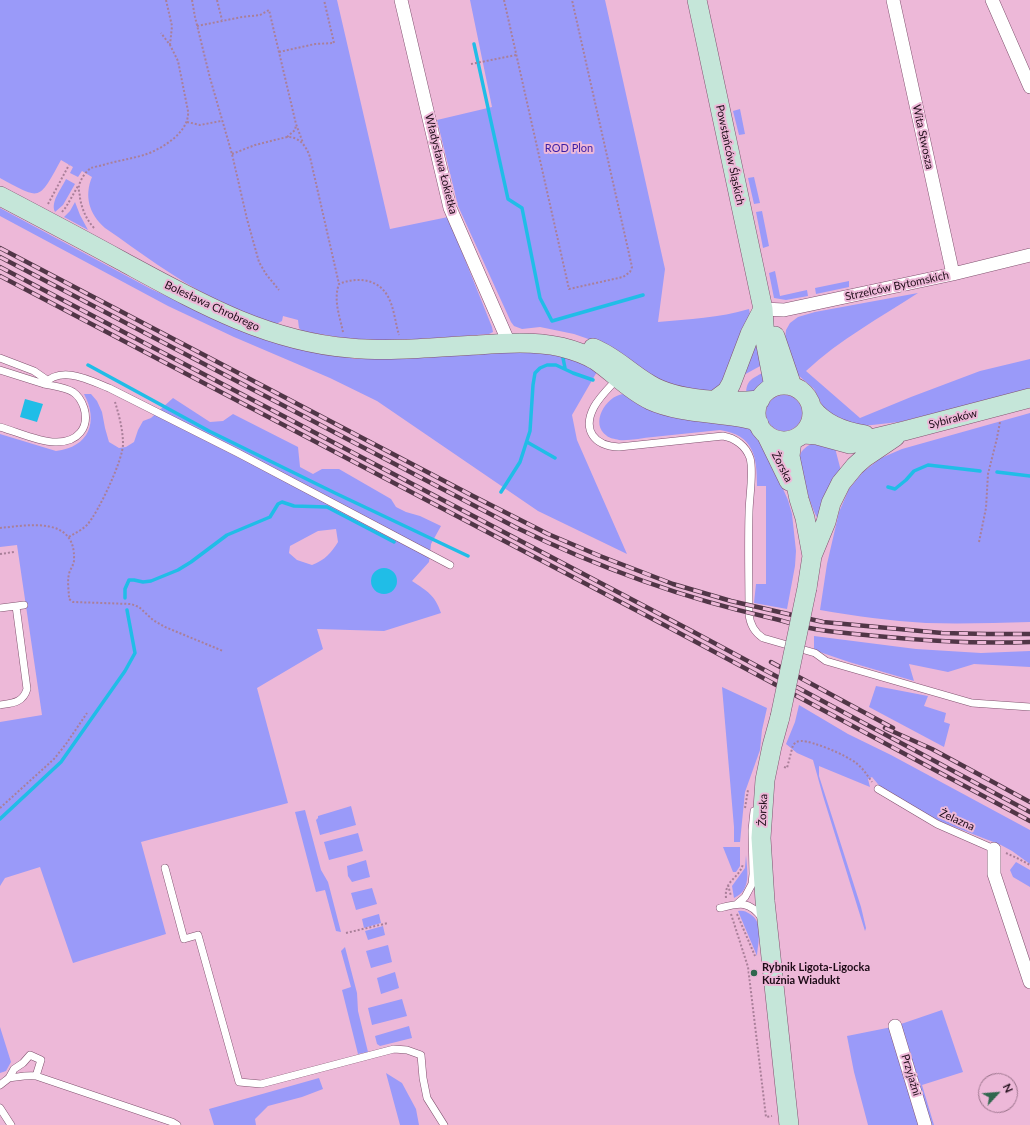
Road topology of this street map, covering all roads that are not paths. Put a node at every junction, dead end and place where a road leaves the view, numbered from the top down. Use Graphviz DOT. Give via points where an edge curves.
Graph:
graph roads {
  1 [pos="401,0"];
  2 [pos="697,0"];
  3 [pos="893,0"];
  4 [pos="992,0"];
  5 [pos="1030,87"];
  6 [pos="0,196"];
  7 [pos="1030,255"];
  8 [pos="953,274"];
  9 [pos="763,309"];
  10 [pos="512,343"];
  11 [pos="0,358"];
  12 [pos="0,370"];
  13 [pos="622,373"];
  14 [pos="46,382"];
  15 [pos="783,387"];
  16 [pos="1030,398"];
  17 [pos="715,400"];
  18 [pos="760,400"];
  19 [pos="812,408"];
  20 [pos="0,427"];
  21 [pos="762,429"];
  22 [pos="904,431"];
  23 [pos="798,437"];
  24 [pos="875,438"];
  25 [pos="799,500"];
  26 [pos="812,556"];
  27 [pos="450,565"];
  28 [pos="24,605"];
  29 [pos="16,606"];
  30 [pos="0,608"];
  31 [pos="0,704"];
  32 [pos="1030,707"];
  33 [pos="878,789"];
  34 [pos="759,793"];
  35 [pos="994,849"];
  36 [pos="165,868"];
  37 [pos="733,905"];
  38 [pos="720,908"];
  39 [pos="768,927"];
  40 [pos="1030,982"];
  41 [pos="895,1026"];
  42 [pos="36,1076"];
  43 [pos="9,1078"];
  44 [pos="0,1085"];
  45 [pos="0,1108"];
  46 [pos="11,1125"];
  47 [pos="177,1125"];
  48 [pos="444,1125"];
  49 [pos="789,1125"];
  50 [pos="925,1125"];
  1 -- 10 [label="street, Władysława Łokietka" via="450,208"];
  2 -- 9 [label="street, Powstańców Śląskich"];
  3 -- 8 [label="street, Wita Stwosza"];
  4 -- 5 [label="street"];
  6 -- 10 [label="street, Bolesława Chrobrego" via="218,311 254,327 286,337 333,346 376,349"];
  7 -- 8 [label="street, Strzelców Bytomskich"];
  8 -- 9 [label="street, Strzelców Bytomskich" via="784,310"];
  9 -- 15 [label="street, Powstańców Śląskich" via="775,337"];
  9 -- 17 [label="street" via="750,334 731,384 727,391"];
  10 -- 13 [label="street, Bolesława Chrobrego" via="537,337 565,339 610,356"];
  11 -- 14 [label="lane" via="34,371"];
  12 -- 14 [label="lane"];
  13 -- 17 [label="street, Bolesława Chrobrego" via="661,391"];
  13 -- 21 [label="street, Bolesława Chrobrego" via="639,394 649,400 667,406 753,420"];
  13 -- 32 [label="lane" via="598,401 591,416 590,431 601,443 619,447 723,436 738,442 747,452 751,467 749,621 759,635 815,653 826,661 972,703"];
  14 -- 20 [label="lane" via="73,392 79,397 86,419 78,435 64,442 56,442"];
  14 -- 27 [label="lane" via="58,374 69,375 109,388"];
  15 -- 18 [label="street" via="765,393"];
  15 -- 19 [label="street" via="803,392"];
  16 -- 22 [label="street, Sybiraków"];
  17 -- 18 [label="street, Bolesława Chrobrego"];
  18 -- 21 [label="street" via="757,410"];
  19 -- 23 [label="street" via="811,422"];
  19 -- 24 [label="street, Sybiraków" via="823,419 845,430"];
  21 -- 23 [label="street" via="779,441"];
  21 -- 25 [label="street, Żorska"];
  22 -- 24 [label="street, Sybiraków"];
  22 -- 26 [label="street" via="864,458 845,478 832,500"];
  23 -- 24 [label="street, Sybiraków" via="817,435 850,444"];
  23 -- 25 [label="street, Żorska" via="790,449 790,456"];
  25 -- 26 [label="street, Żorska"];
  26 -- 34 [label="street, Żorska, bridge" via="780,717"];
  28 -- 29 [label="lane"];
  29 -- 30 [label="lane"];
  29 -- 31 [label="lane" via="27,689 20,700"];
  33 -- 35 [label="lane, Żelazna" via="937,824"];
  34 -- 37 [label="lane" via="752,830 752,884 745,897"];
  34 -- 39 [label="street, Żorska" via="763,884"];
  35 -- 40 [label="street" via="994,874"];
  36 -- 48 [label="lane" via="184,939 198,935 239,1082 261,1084 374,1054 407,1050 421,1055 427,1098"];
  37 -- 38 [label="lane"];
  37 -- 39 [label="lane" via="752,908 758,912"];
  39 -- 49 [label="street, Żorska"];
  41 -- 50 [label="street, Przyjaźni"];
  42 -- 43 [label="lane"];
  42 -- 43 [label="lane" via="41,1060 30,1056 14,1069"];
  42 -- 47 [label="lane"];
  43 -- 44 [label="lane"];
  45 -- 46 [label="lane"];
}
